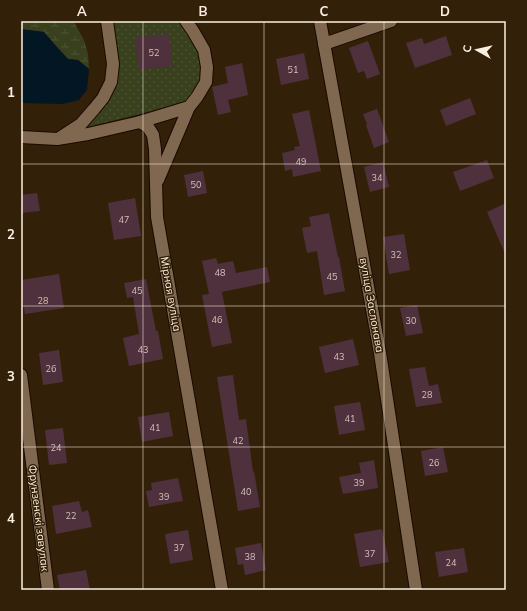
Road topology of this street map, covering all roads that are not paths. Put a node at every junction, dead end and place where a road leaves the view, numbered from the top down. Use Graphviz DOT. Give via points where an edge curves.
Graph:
graph roads {
  1 [pos="107,21"];
  2 [pos="186,21"];
  3 [pos="320,21"];
  4 [pos="391,21"];
  5 [pos="324,44"];
  6 [pos="189,107"];
  7 [pos="140,122"];
  8 [pos="21,137"];
  9 [pos="57,139"];
  10 [pos="156,183"];
  11 [pos="21,375"];
  12 [pos="48,590"];
  13 [pos="222,590"];
  14 [pos="416,590"];
  1 -- 9 [label="street" via="112,64 111,82 104,98 81,124"];
  2 -- 6 [label="street" via="204,50 207,67 206,82"];
  3 -- 5 [label="street, вуліца Заслонава"];
  4 -- 5 [label="street"];
  5 -- 14 [label="street, вуліца Заслонава" via="380,353"];
  6 -- 7 [label="street"];
  6 -- 10 [label="street"];
  7 -- 9 [label="street"];
  7 -- 10 [label="street, Мірная вуліца" via="148,127 153,135"];
  8 -- 9 [label="street"];
  10 -- 13 [label="street, Мірная вуліца" via="158,218"];
  11 -- 12 [label="street, Фрунзенскі завулак"];
}
